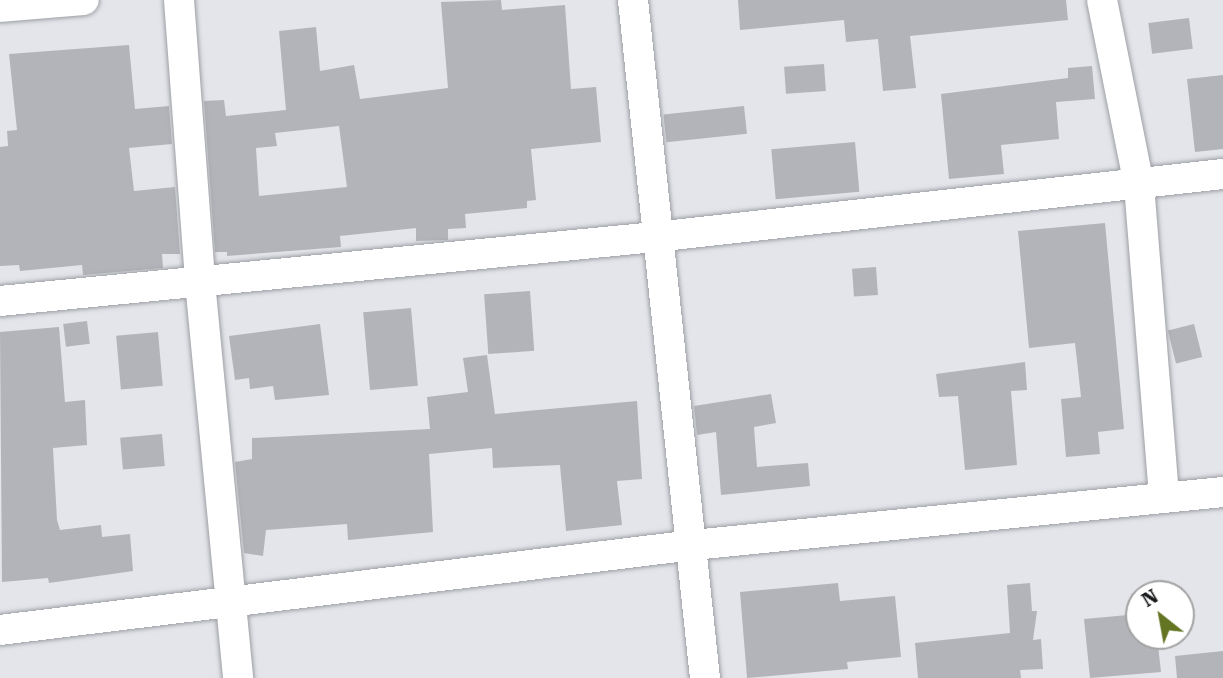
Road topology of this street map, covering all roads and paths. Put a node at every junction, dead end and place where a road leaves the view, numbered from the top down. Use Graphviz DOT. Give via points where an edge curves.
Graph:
graph roads {
  1 [pos="84,0"];
  2 [pos="179,0"];
  3 [pos="633,0"];
  4 [pos="1102,0"];
  5 [pos="0,7"];
  6 [pos="1223,174"];
  7 [pos="1139,185"];
  8 [pos="655,237"];
  9 [pos="200,282"];
  10 [pos="0,301"];
  11 [pos="1223,492"];
  12 [pos="1164,496"];
  13 [pos="693,545"];
  14 [pos="230,604"];
  15 [pos="0,629"];
  16 [pos="238,678"];
  17 [pos="705,678"];
  1 -- 5 [label="street"];
  2 -- 9 [label="street"];
  3 -- 8 [label="street"];
  4 -- 7 [label="street"];
  6 -- 7 [label="street"];
  7 -- 8 [label="street"];
  7 -- 12 [label="street"];
  8 -- 9 [label="street"];
  8 -- 13 [label="street"];
  9 -- 10 [label="street"];
  9 -- 14 [label="street"];
  11 -- 12 [label="street"];
  12 -- 13 [label="street"];
  13 -- 14 [label="street"];
  13 -- 17 [label="street"];
  14 -- 15 [label="street"];
  14 -- 16 [label="street"];
}
